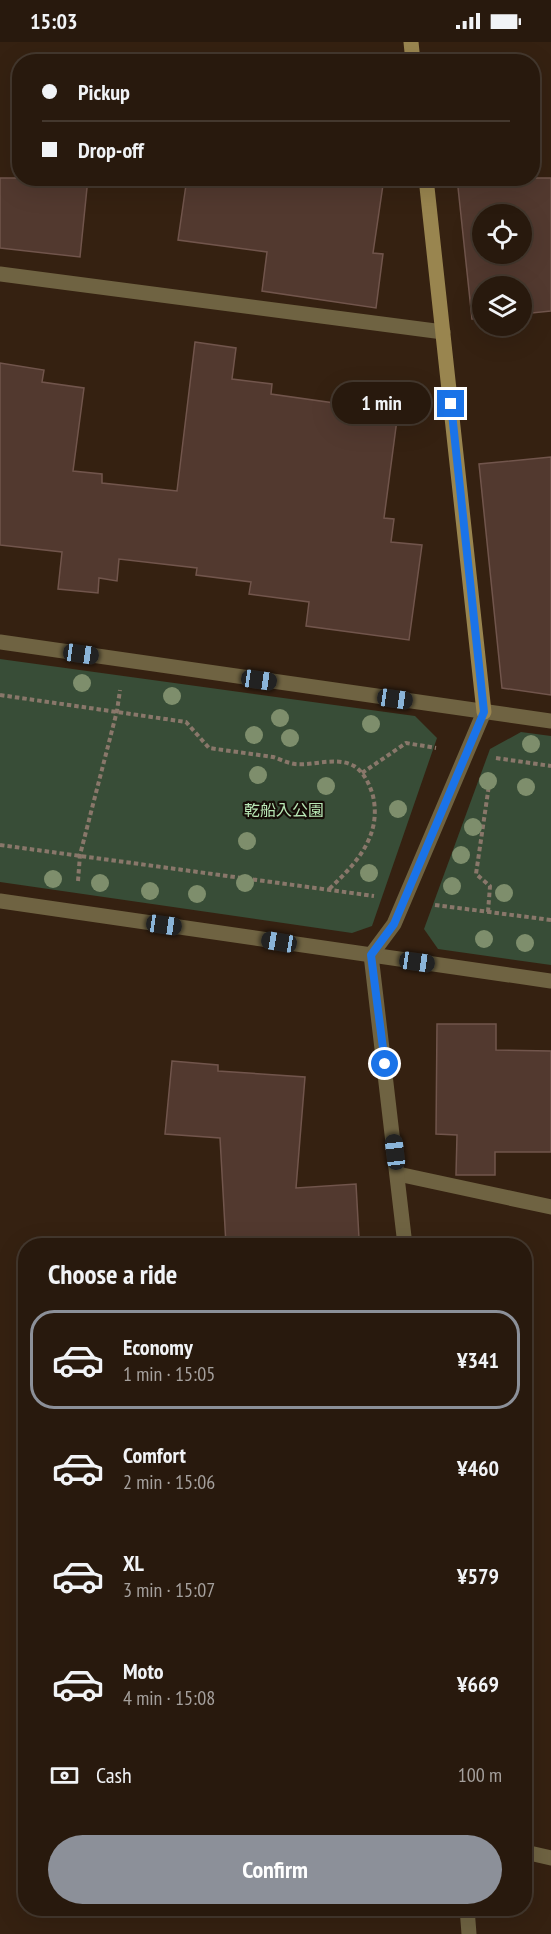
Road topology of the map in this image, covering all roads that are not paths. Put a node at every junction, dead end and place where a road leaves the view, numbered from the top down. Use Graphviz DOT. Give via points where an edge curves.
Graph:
graph roads {
  1 [pos="427,186"];
  2 [pos="0,274"];
  3 [pos="443,332"];
  4 [pos="0,642"];
  5 [pos="484,712"];
  6 [pos="551,721"];
  7 [pos="0,901"];
  8 [pos="371,955"];
  9 [pos="551,981"];
  10 [pos="398,1174"];
  11 [pos="551,1207"];
  12 [pos="404,1238"];
  13 [pos="532,1854"];
  14 [pos="551,1858"];
  15 [pos="468,1916"];
  16 [pos="469,1934"];
  1 -- 3 [label="street"];
  2 -- 3 [label="street"];
  3 -- 5 [label="street"];
  4 -- 5 [label="street"];
  5 -- 6 [label="street"];
  5 -- 8 [label="street" via="394,924"];
  7 -- 8 [label="street"];
  8 -- 9 [label="street"];
  8 -- 10 [label="street"];
  10 -- 11 [label="street"];
  10 -- 12 [label="street"];
  13 -- 14 [label="street"];
  15 -- 16 [label="street"];
}
